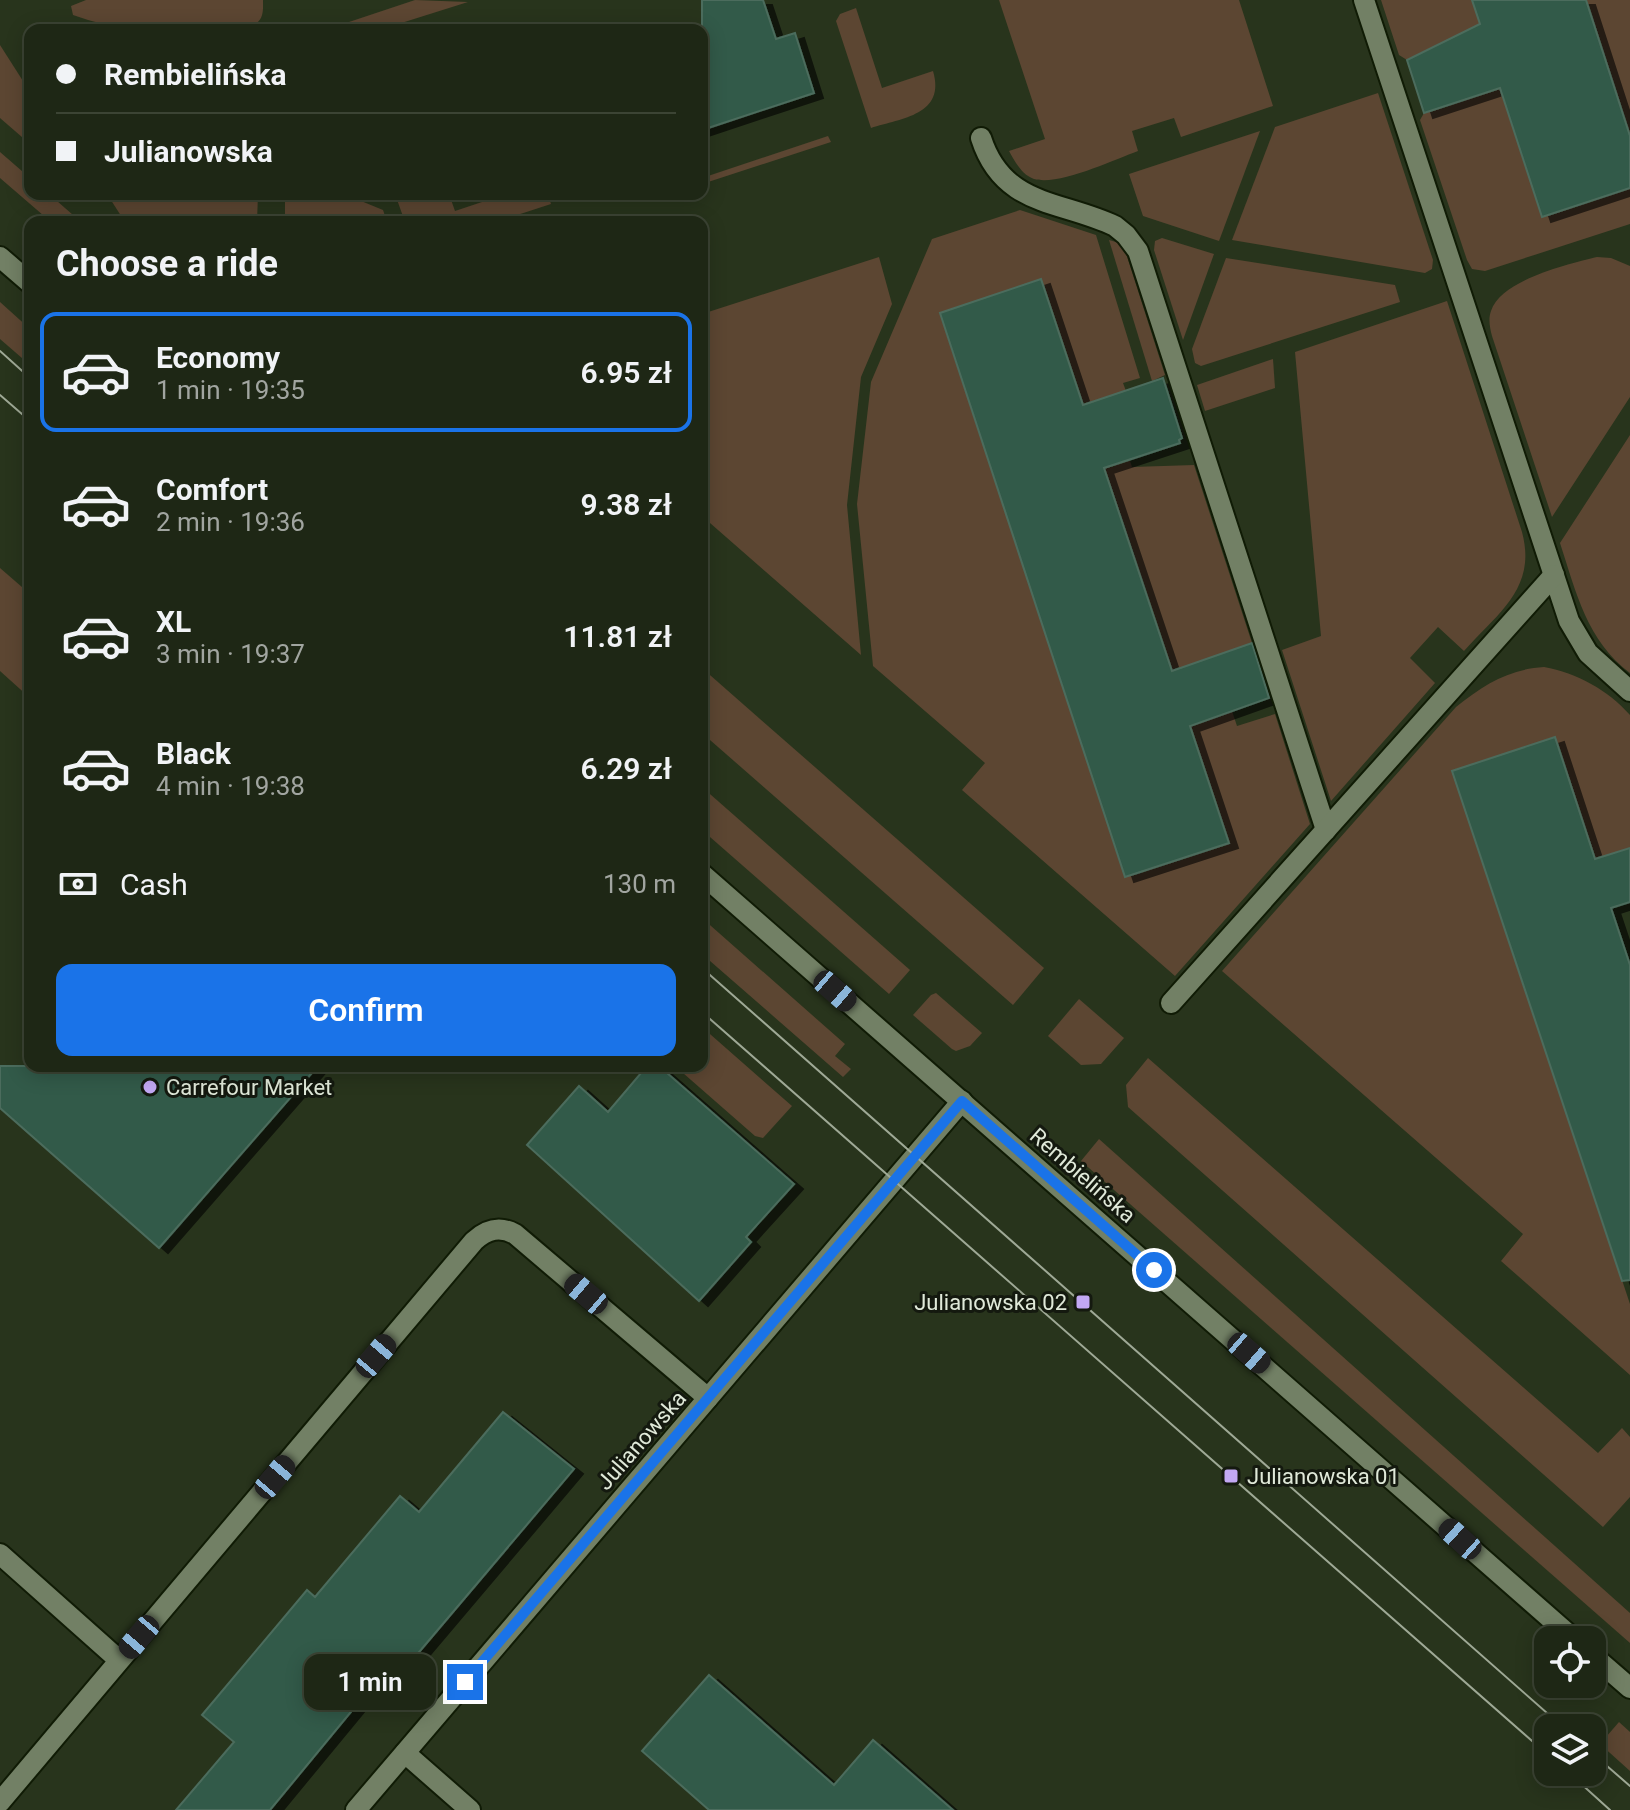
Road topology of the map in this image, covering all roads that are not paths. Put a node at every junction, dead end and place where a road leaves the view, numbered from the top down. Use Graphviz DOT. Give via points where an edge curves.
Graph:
graph roads {
  1 [pos="1364,0"];
  2 [pos="981,138"];
  3 [pos="0,257"];
  4 [pos="24,278"];
  5 [pos="1554,575"];
  6 [pos="1630,691"];
  7 [pos="1326,830"];
  8 [pos="708,879"];
  9 [pos="1171,1003"];
  10 [pos="962,1101"];
  11 [pos="708,1398"];
  12 [pos="0,1554"];
  13 [pos="1559,1626"];
  14 [pos="119,1660"];
  15 [pos="1606,1667"];
  16 [pos="1630,1688"];
  17 [pos="405,1753"];
  18 [pos="0,1802"];
  19 [pos="356,1810"];
  20 [pos="470,1810"];
  1 -- 5 [label="street"];
  2 -- 7 [label="street" via="991,163 1011,185 1029,197 1115,226 1138,251"];
  3 -- 4 [label="street"];
  5 -- 6 [label="street" via="1580,642"];
  5 -- 7 [label="street"];
  7 -- 9 [label="street"];
  8 -- 10 [label="street, Rembielińska"];
  10 -- 11 [label="street, Julianowska"];
  10 -- 13 [label="street, Rembielińska"];
  11 -- 14 [label="street" via="515,1234 503,1229 483,1233"];
  11 -- 17 [label="street, Julianowska"];
  12 -- 14 [label="street"];
  14 -- 18 [label="street"];
  15 -- 16 [label="street"];
  17 -- 19 [label="street, Julianowska"];
  17 -- 20 [label="street"];
}
